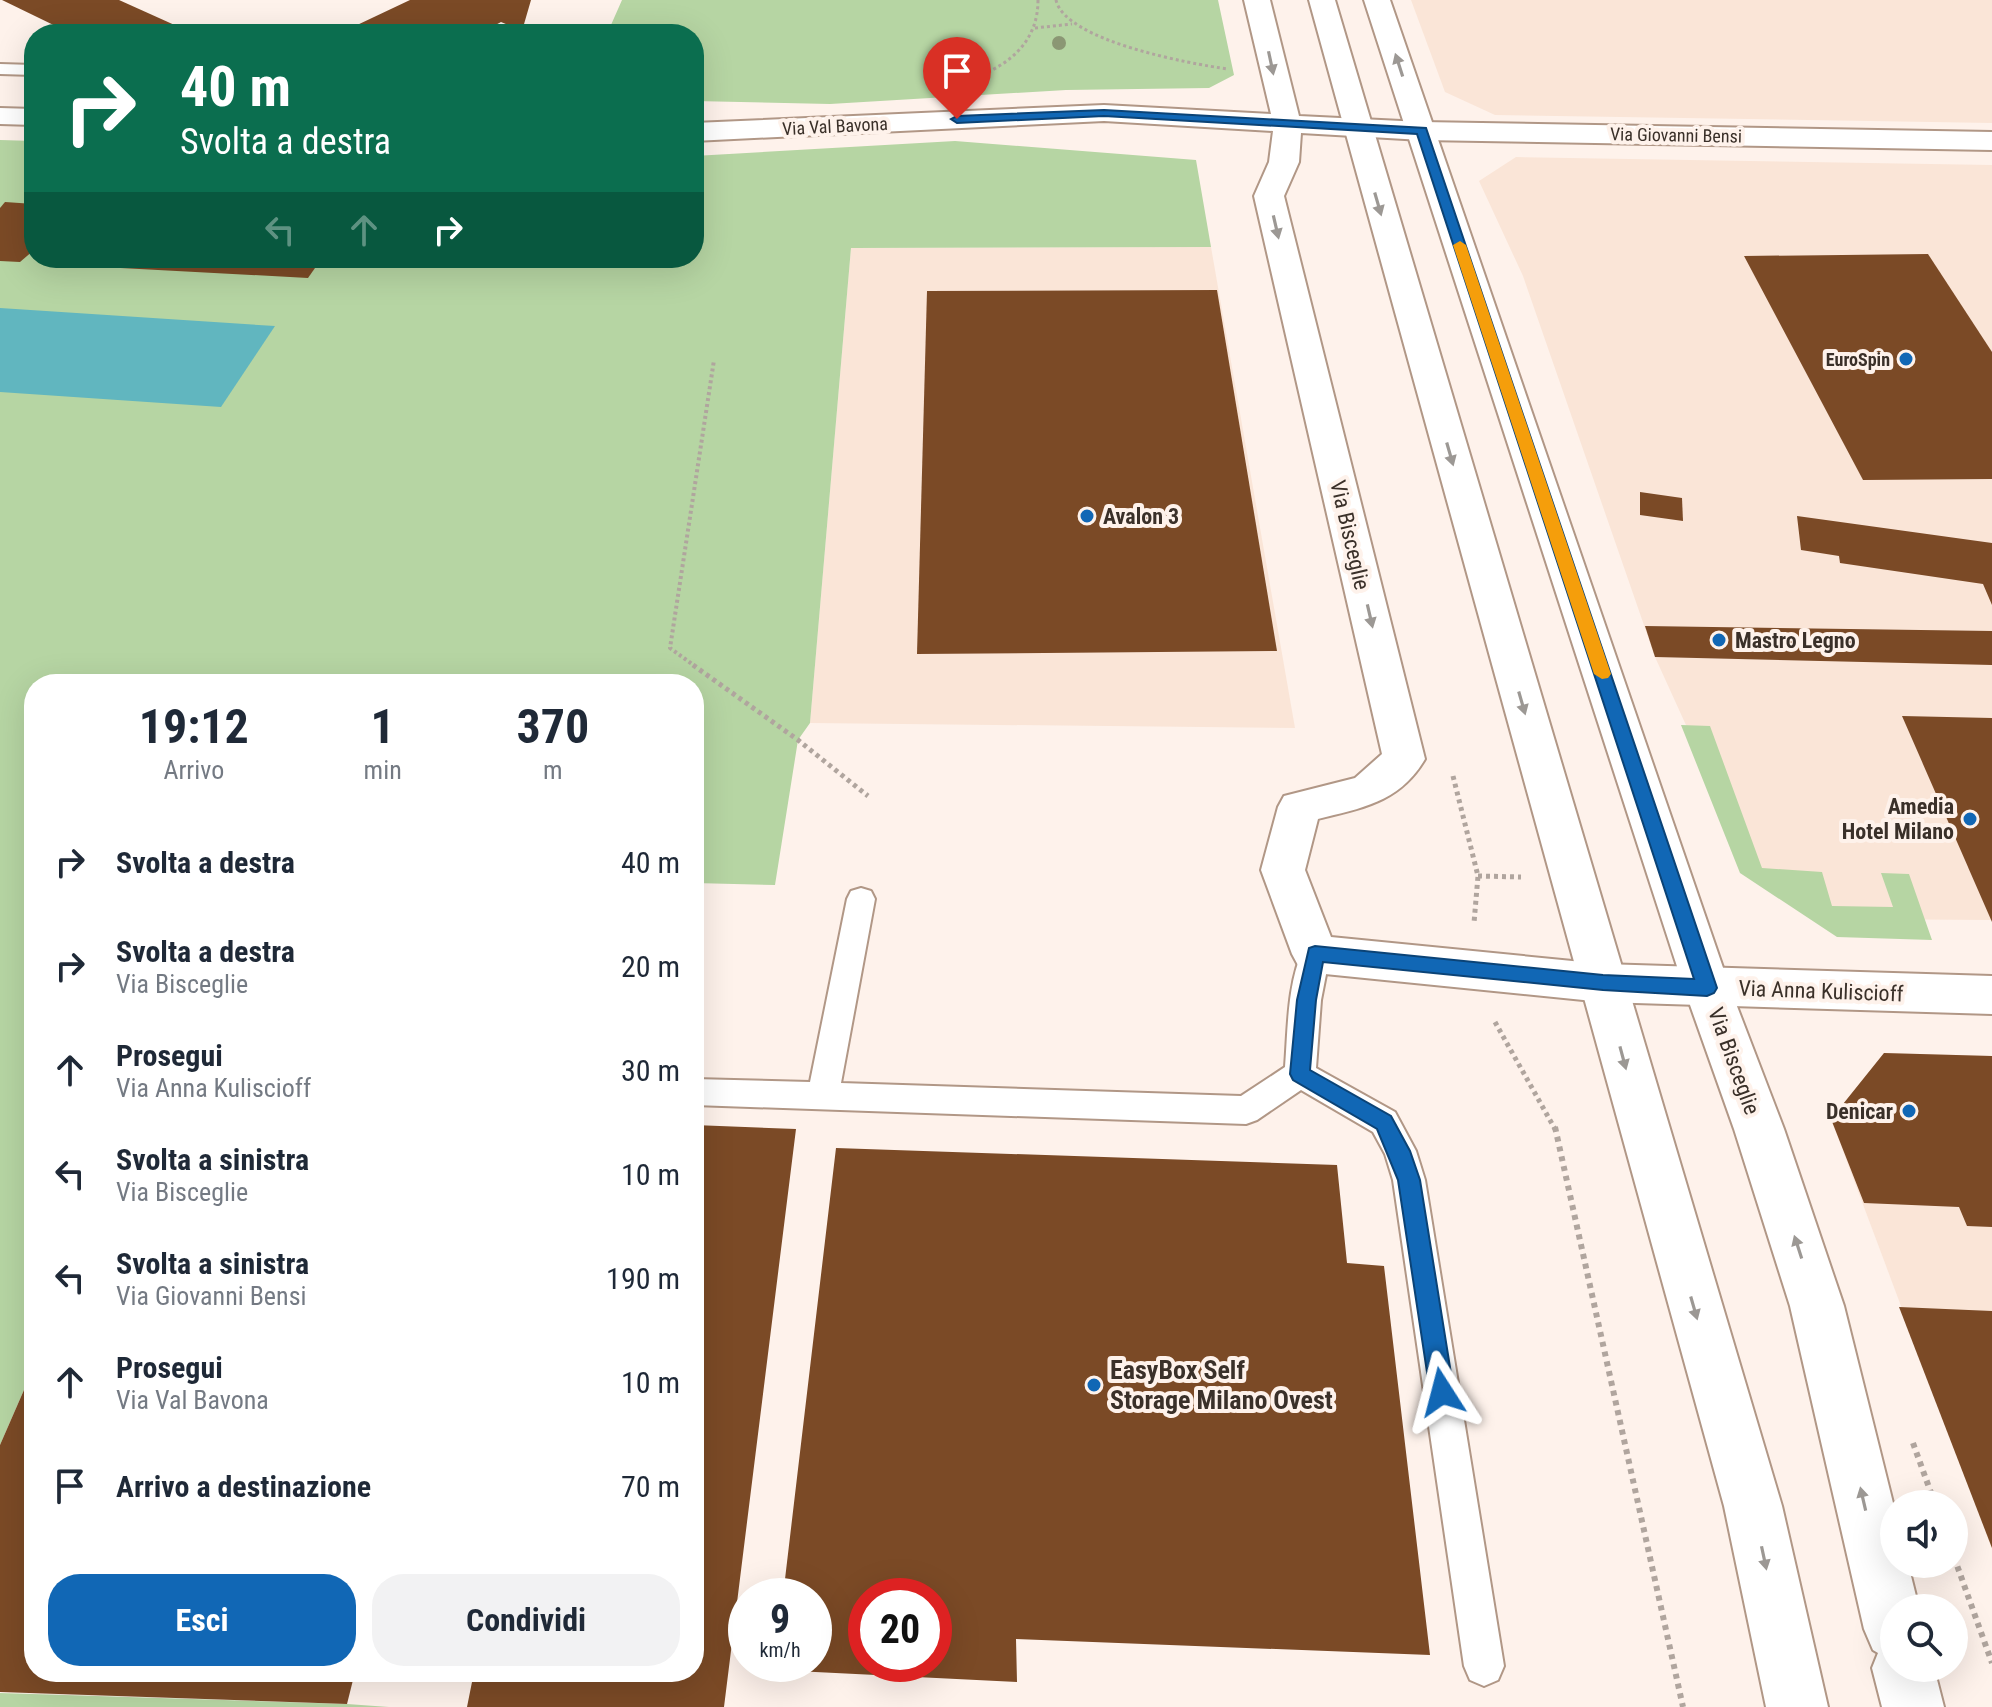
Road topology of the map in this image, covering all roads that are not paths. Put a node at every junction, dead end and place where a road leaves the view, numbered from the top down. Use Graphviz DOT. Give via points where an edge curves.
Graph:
graph roads {
  1 [pos="1257,0"];
  2 [pos="1322,0"];
  3 [pos="1377,0"];
  4 [pos="0,69"];
  5 [pos="24,70"];
  6 [pos="0,116"];
  7 [pos="24,117"];
  8 [pos="1288,125"];
  9 [pos="1359,128"];
  10 [pos="1422,131"];
  11 [pos="704,132"];
  12 [pos="1992,141"];
  13 [pos="861,899"];
  14 [pos="1315,954"];
  15 [pos="1603,983"];
  16 [pos="1707,988"];
  17 [pos="1992,995"];
  18 [pos="1300,1074"];
  19 [pos="704,1092"];
  20 [pos="823,1096"];
  21 [pos="1886,1594"];
  22 [pos="1484,1666"];
  23 [pos="1907,1682"];
  24 [pos="1797,1707"];
  25 [pos="1913,1707"];
  1 -- 8 [label="main road, Via Bisceglie, one-way"];
  2 -- 9 [label="main road"];
  10 -- 3 [label="main road, Via Bisceglie, one-way"];
  4 -- 5 [label="lane"];
  6 -- 7 [label="main road"];
  8 -- 9 [label="main road, Via Val Bavona"];
  8 -- 11 [label="main road, Via Val Bavona" via="1104,113"];
  8 -- 14 [label="main road, Via Bisceglie, one-way" via="1284,162 1269,196 1404,759 1368,791 1299,807 1283,870"];
  9 -- 10 [label="main road, Via Giovanni Bensi"];
  9 -- 15 [label="main road, one-way"];
  10 -- 12 [label="main road, Via Giovanni Bensi"];
  10 -- 16 [label="main road, Via Bisceglie"];
  13 -- 20 [label="lane"];
  14 -- 15 [label="main road"];
  14 -- 18 [label="lane"];
  15 -- 16 [label="main road, Via Anna Kuliscioff"];
  15 -- 24 [label="main road, one-way" via="1753,1506"];
  16 -- 17 [label="main road, Via Anna Kuliscioff"];
  21 -- 16 [label="main road, Via Bisceglie, one-way" via="1817,1306"];
  18 -- 20 [label="lane" via="1246,1110"];
  18 -- 22 [label="lane" via="1384,1122 1400,1151 1409,1180"];
  19 -- 20 [label="lane"];
  23 -- 25 [label="main road"];
}
